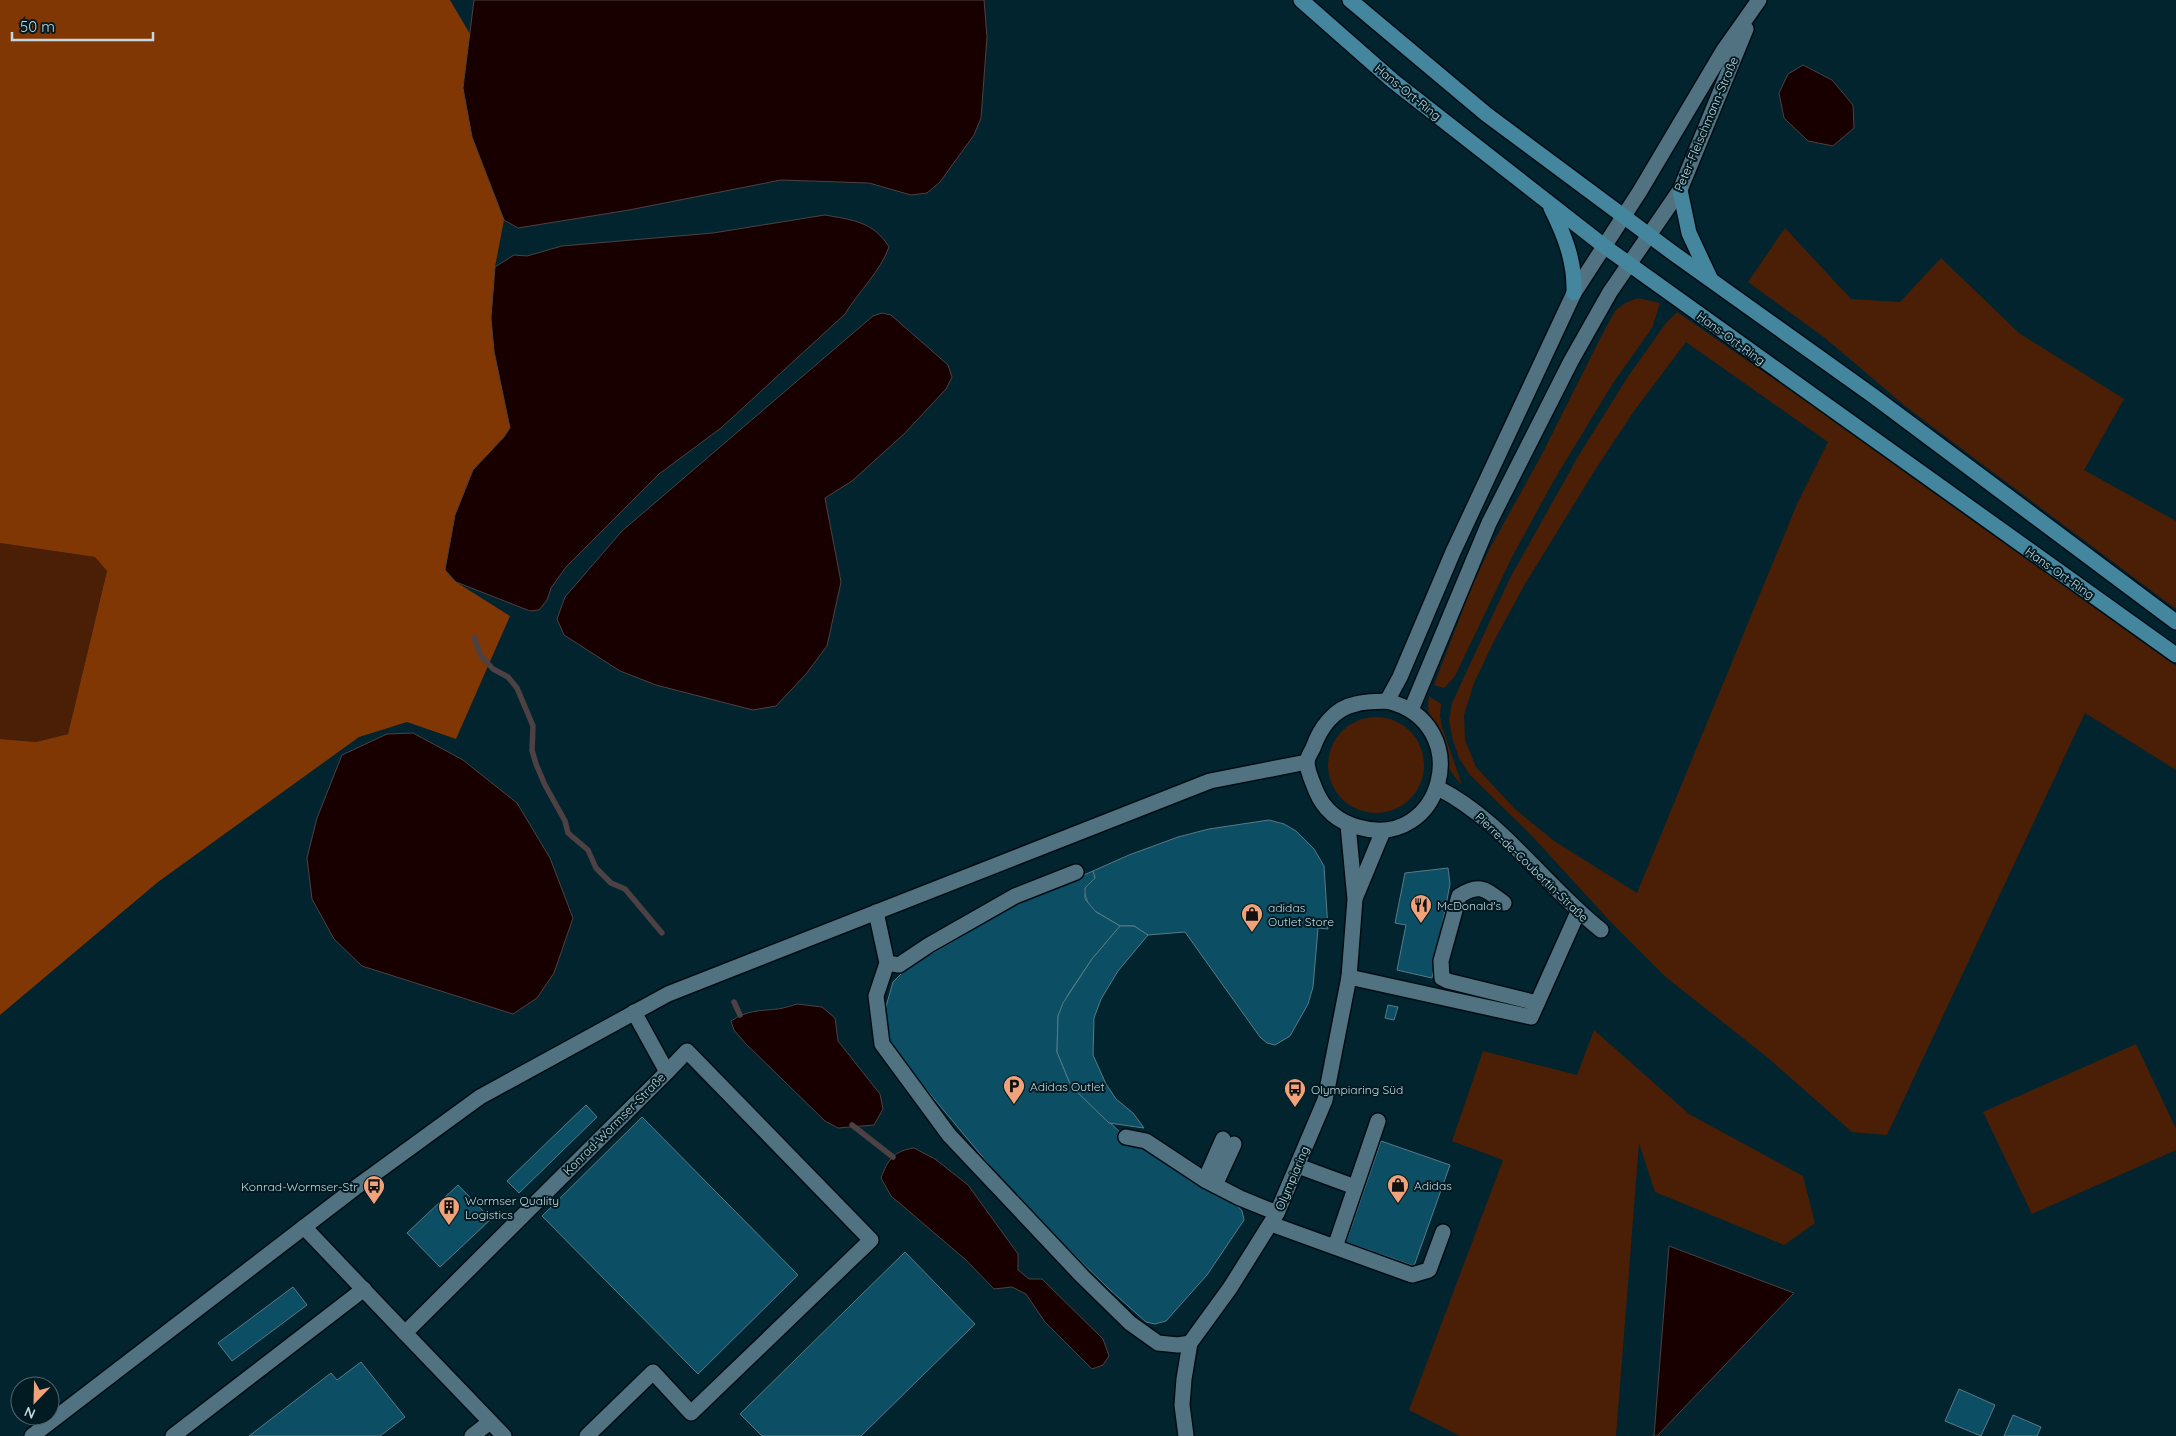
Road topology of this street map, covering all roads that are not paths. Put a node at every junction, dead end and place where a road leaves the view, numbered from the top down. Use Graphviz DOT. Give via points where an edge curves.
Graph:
graph roads {
  1 [pos="1301,0"];
  2 [pos="1350,0"];
  3 [pos="1757,4"];
  4 [pos="1680,190"];
  5 [pos="1549,204"];
  6 [pos="1624,216"];
  7 [pos="1649,235"];
  8 [pos="1604,246"];
  9 [pos="1630,264"];
  10 [pos="1710,280"];
  11 [pos="1574,293"];
  12 [pos="2176,622"];
  13 [pos="2176,655"];
  14 [pos="1386,701"];
  15 [pos="1411,710"];
  16 [pos="1307,762"];
  17 [pos="1438,788"];
  18 [pos="1348,825"];
  19 [pos="1383,831"];
  20 [pos="1076,872"];
  21 [pos="1355,899"];
  22 [pos="1504,903"];
  23 [pos="876,912"];
  24 [pos="1578,912"];
  25 [pos="1601,930"];
  26 [pos="887,963"];
  27 [pos="1349,977"];
  28 [pos="1537,1003"];
  29 [pos="634,1012"];
  30 [pos="667,1072"];
  31 [pos="1378,1121"];
  32 [pos="1126,1137"];
  33 [pos="1229,1142"];
  34 [pos="1298,1166"];
  35 [pos="1210,1183"];
  36 [pos="1355,1187"];
  37 [pos="1274,1218"];
  38 [pos="304,1227"];
  39 [pos="1443,1232"];
  40 [pos="1335,1247"];
  41 [pos="364,1290"];
  42 [pos="405,1333"];
  43 [pos="1190,1343"];
  44 [pos="490,1422"];
  45 [pos="32,1436"];
  46 [pos="173,1436"];
  47 [pos="472,1436"];
  48 [pos="504,1436"];
  49 [pos="587,1436"];
  50 [pos="1186,1436"];
  1 -- 5 [label="main road, Hans-Ort-Ring" via="1393,81"];
  2 -- 6 [label="main road" via="1486,114"];
  3 -- 4 [label="street, Peter-Fleischmann-Straße"];
  3 -- 6 [label="street, Peter-Fleischmann-Straße" via="1723,51"];
  4 -- 7 [label="street, Peter-Fleischmann-Straße"];
  4 -- 10 [label="main road" via="1689,233"];
  5 -- 8 [label="main road, Hans-Ort-Ring"];
  5 -- 11 [label="main road" via="1566,240 1572,262"];
  6 -- 7 [label="main road"];
  6 -- 8 [label="street, Peter-Fleischmann-Straße"];
  7 -- 9 [label="street, Peter-Fleischmann-Straße"];
  7 -- 10 [label="main road"];
  8 -- 9 [label="main road, Hans-Ort-Ring"];
  8 -- 11 [label="street, Peter-Fleischmann-Straße"];
  9 -- 13 [label="main road, Hans-Ort-Ring"];
  9 -- 15 [label="street, Peter-Fleischmann-Straße" via="1610,292 1571,361 1489,524"];
  10 -- 12 [label="main road" via="1872,395"];
  11 -- 14 [label="street, Peter-Fleischmann-Straße" via="1453,552 1400,677"];
  14 -- 15 [label="street"];
  14 -- 16 [label="street" via="1355,704 1336,714 1318,734"];
  15 -- 17 [label="street" via="1437,741 1442,766"];
  16 -- 18 [label="street" via="1319,798 1330,812"];
  16 -- 23 [label="street" via="1210,781"];
  17 -- 19 [label="street" via="1420,814 1408,823"];
  17 -- 24 [label="street, Pierre-de-Coubertin-Straße" via="1460,798 1511,843"];
  18 -- 19 [label="street"];
  18 -- 21 [label="street, Olympiaring"];
  19 -- 21 [label="street, Olympiaring"];
  20 -- 26 [label="street" via="1015,896 899,965"];
  21 -- 27 [label="street, Olympiaring"];
  22 -- 28 [label="street" via="1483,888 1470,889 1459,896 1441,961 1442,978"];
  23 -- 26 [label="street"];
  23 -- 29 [label="street" via="668,994"];
  24 -- 25 [label="street, Pierre-de-Coubertin-Straße"];
  24 -- 28 [label="street"];
  26 -- 43 [label="street" via="876,996 882,1044 949,1135 1130,1323 1158,1343"];
  27 -- 28 [label="street" via="1531,1017"];
  27 -- 34 [label="street, Olympiaring" via="1324,1100"];
  29 -- 30 [label="street, Konrad-Wormser-Straße"];
  29 -- 38 [label="street" via="480,1097"];
  30 -- 42 [label="street, Konrad-Wormser-Straße"];
  30 -- 49 [label="street" via="687,1051 871,1240 691,1413 653,1372"];
  31 -- 36 [label="street"];
  32 -- 35 [label="street" via="1146,1141"];
  33 -- 35 [label="street"];
  34 -- 36 [label="street"];
  34 -- 37 [label="street, Olympiaring"];
  35 -- 37 [label="street"];
  36 -- 40 [label="street"];
  37 -- 40 [label="street"];
  37 -- 43 [label="street, Olympiaring" via="1230,1288"];
  38 -- 41 [label="street"];
  38 -- 45 [label="street"];
  39 -- 40 [label="street" via="1429,1270 1412,1275"];
  41 -- 42 [label="street"];
  41 -- 46 [label="street"];
  42 -- 44 [label="street"];
  43 -- 50 [label="street, Olympiaring" via="1183,1396"];
  44 -- 47 [label="street"];
  44 -- 48 [label="street"];
}
